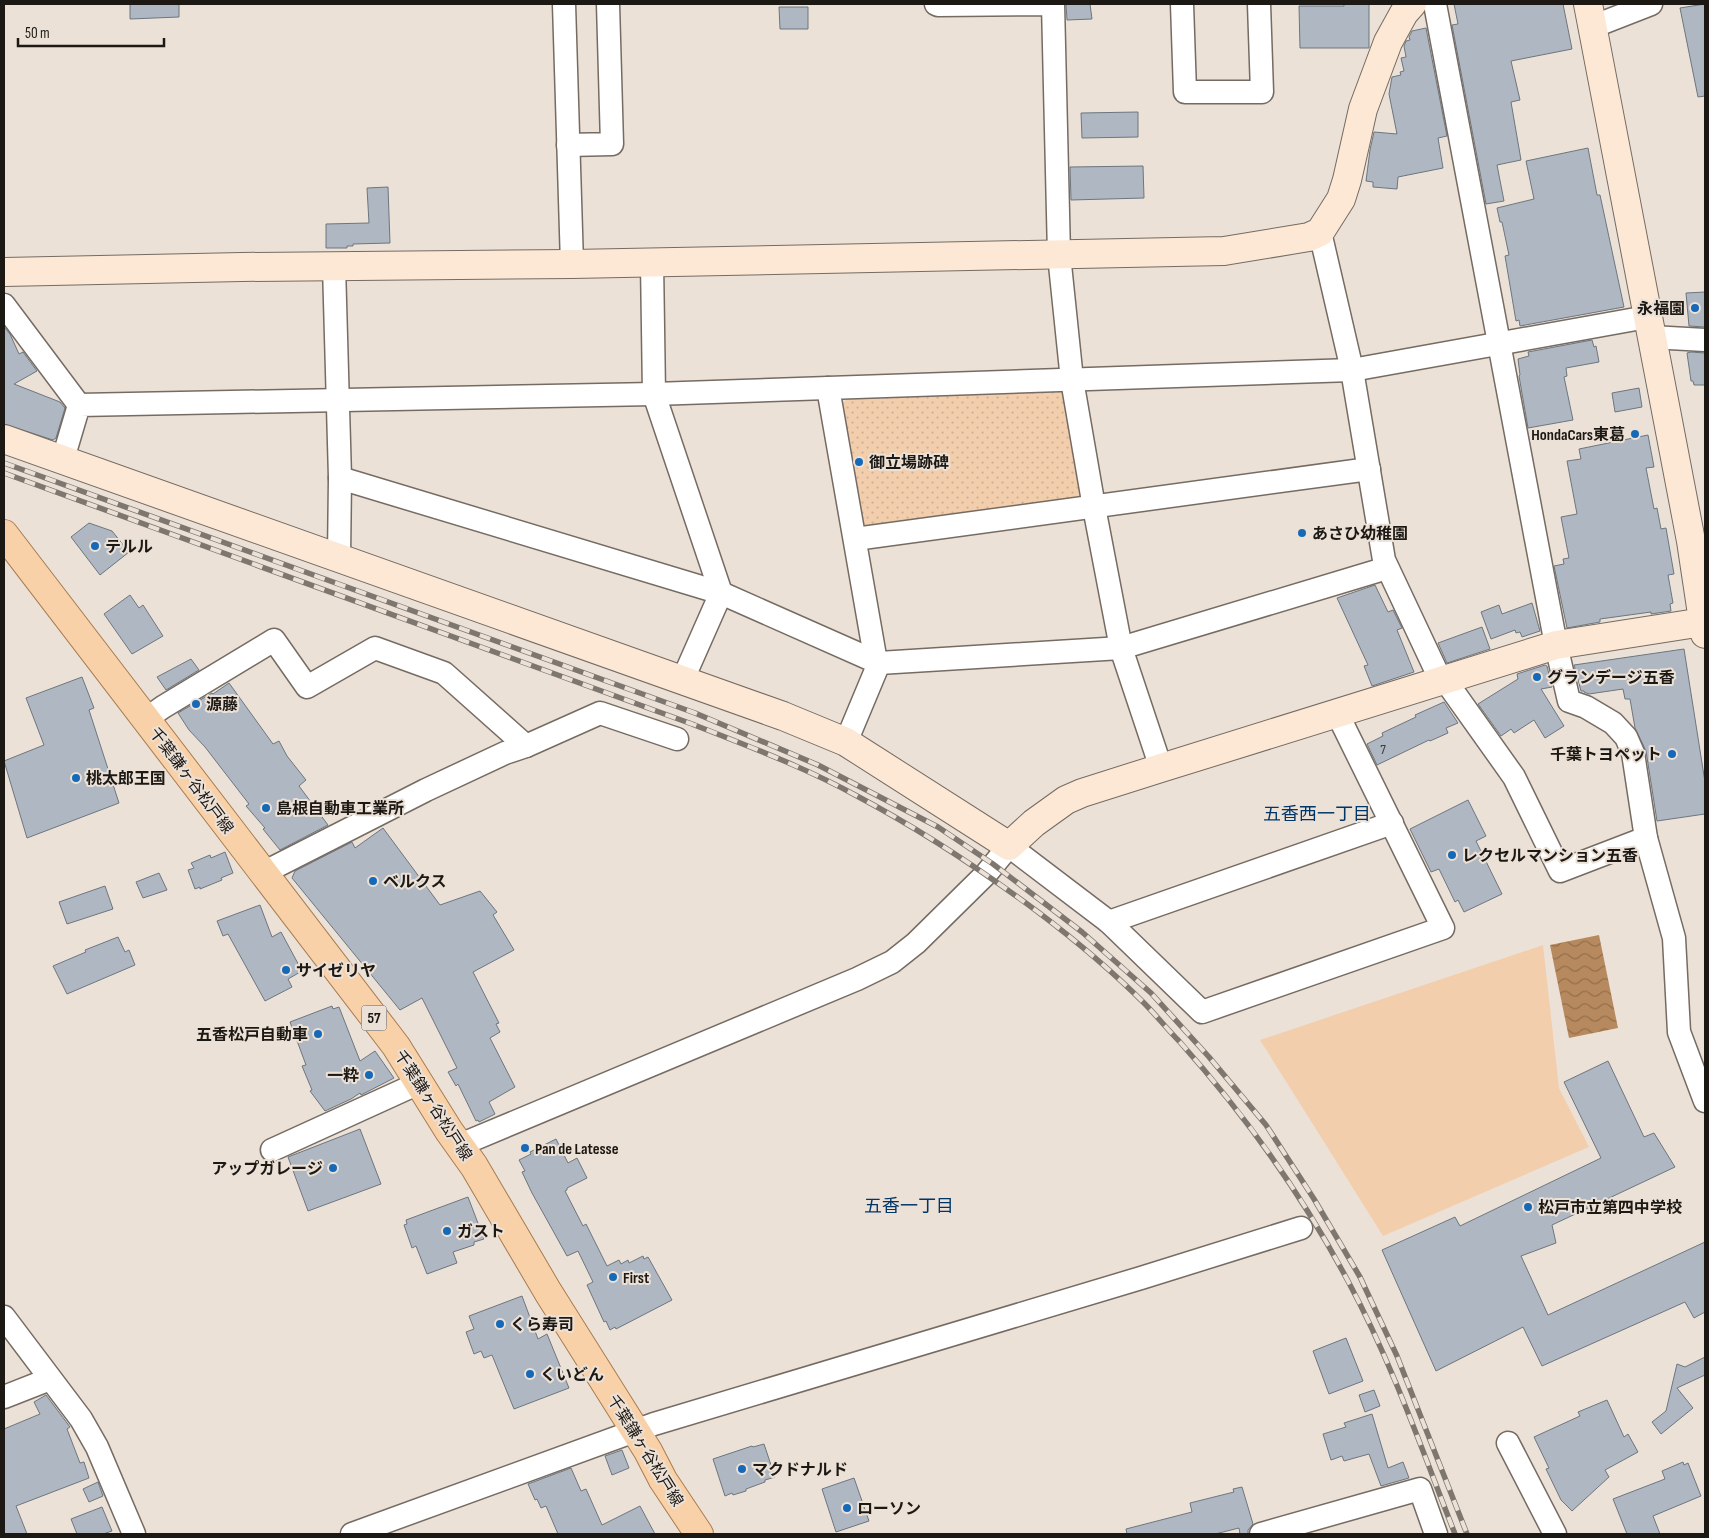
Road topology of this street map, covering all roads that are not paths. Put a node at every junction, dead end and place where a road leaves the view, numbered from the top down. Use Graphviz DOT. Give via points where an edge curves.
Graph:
graph roads {
  1 [pos="564,4"];
  2 [pos="608,4"];
  3 [pos="936,4"];
  4 [pos="1182,4"];
  5 [pos="1259,4"];
  6 [pos="1412,4"];
  7 [pos="1435,4"];
  8 [pos="1651,4"];
  9 [pos="1590,16"];
  10 [pos="568,145"];
  11 [pos="1320,232"];
  12 [pos="1059,255"];
  13 [pos="652,262"];
  14 [pos="572,264"];
  15 [pos="334,266"];
  16 [pos="4,272"];
  17 [pos="4,306"];
  18 [pos="1649,327"];
  19 [pos="1705,340"];
  20 [pos="1499,344"];
  21 [pos="1352,370"];
  22 [pos="1072,380"];
  23 [pos="828,388"];
  24 [pos="654,394"];
  25 [pos="338,400"];
  26 [pos="79,405"];
  27 [pos="4,438"];
  28 [pos="63,459"];
  29 [pos="1369,469"];
  30 [pos="340,478"];
  31 [pos="1094,507"];
  32 [pos="4,534"];
  33 [pos="855,539"];
  34 [pos="1698,540"];
  35 [pos="339,557"];
  36 [pos="1387,568"];
  37 [pos="721,593"];
  38 [pos="1704,628"];
  39 [pos="1556,645"];
  40 [pos="1121,648"];
  41 [pos="878,662"];
  42 [pos="683,679"];
  43 [pos="1443,680"];
  44 [pos="1337,713"];
  45 [pos="146,719"];
  46 [pos="677,739"];
  47 [pos="846,742"];
  48 [pos="526,746"];
  49 [pos="1161,768"];
  50 [pos="1392,823"];
  51 [pos="1646,838"];
  52 [pos="1009,846"];
  53 [pos="262,873"];
  54 [pos="1109,922"];
  55 [pos="419,1083"];
  56 [pos="1705,1100"];
  57 [pos="460,1145"];
  58 [pos="272,1150"];
  59 [pos="1301,1228"];
  60 [pos="4,1317"];
  61 [pos="50,1378"];
  62 [pos="4,1396"];
  63 [pos="635,1430"];
  64 [pos="1508,1443"];
  65 [pos="134,1534"];
  66 [pos="352,1534"];
  67 [pos="699,1534"];
  68 [pos="1261,1534"];
  69 [pos="1436,1534"];
  70 [pos="1555,1534"];
  1 -- 10 [label="street"];
  2 -- 10 [label="street" via="612,144"];
  3 -- 12 [label="street" via="1053,4"];
  4 -- 5 [label="street" via="1184,92 1262,92"];
  6 -- 11 [label="street" via="1404,12 1382,58 1362,108 1341,199"];
  7 -- 20 [label="street"];
  8 -- 9 [label="street"];
  9 -- 18 [label="street"];
  10 -- 14 [label="street"];
  11 -- 12 [label="street" via="1309,237 1224,251"];
  11 -- 21 [label="street"];
  12 -- 13 [label="street"];
  12 -- 22 [label="street"];
  13 -- 14 [label="street"];
  13 -- 24 [label="street"];
  14 -- 15 [label="street"];
  15 -- 16 [label="street"];
  15 -- 25 [label="street"];
  17 -- 26 [label="street"];
  18 -- 19 [label="street"];
  18 -- 20 [label="street"];
  18 -- 34 [label="street"];
  20 -- 21 [label="street"];
  20 -- 39 [label="street"];
  21 -- 22 [label="street"];
  21 -- 29 [label="street"];
  22 -- 23 [label="street"];
  22 -- 31 [label="street"];
  23 -- 24 [label="street"];
  23 -- 33 [label="street"];
  24 -- 25 [label="street"];
  24 -- 37 [label="street"];
  25 -- 26 [label="street"];
  25 -- 30 [label="street"];
  26 -- 28 [label="street"];
  27 -- 28 [label="street"];
  28 -- 35 [label="street"];
  29 -- 31 [label="street"];
  29 -- 36 [label="street"];
  30 -- 35 [label="street"];
  30 -- 37 [label="street"];
  31 -- 33 [label="street"];
  31 -- 40 [label="street"];
  32 -- 45 [label="main road, 千葉鎌ヶ谷松戸線 / 57"];
  33 -- 41 [label="street"];
  34 -- 38 [label="street"];
  35 -- 42 [label="street"];
  36 -- 40 [label="street"];
  36 -- 43 [label="street"];
  37 -- 41 [label="street"];
  37 -- 42 [label="street"];
  38 -- 39 [label="street"];
  39 -- 43 [label="street"];
  39 -- 51 [label="street" via="1569,701 1602,715 1626,737 1633,753"];
  40 -- 41 [label="street"];
  40 -- 49 [label="street"];
  41 -- 47 [label="street"];
  42 -- 47 [label="street"];
  43 -- 44 [label="street"];
  43 -- 51 [label="street" via="1514,777 1560,871"];
  44 -- 49 [label="street"];
  44 -- 50 [label="street"];
  45 -- 48 [label="street" via="274,640 307,687 375,648 444,673"];
  45 -- 53 [label="main road, 千葉鎌ヶ谷松戸線 / 57"];
  46 -- 48 [label="street" via="600,713"];
  47 -- 52 [label="street"];
  48 -- 53 [label="street" via="426,790"];
  49 -- 52 [label="street" via="1066,800"];
  50 -- 54 [label="street"];
  50 -- 54 [label="street" via="1443,928 1202,1012"];
  51 -- 56 [label="street" via="1674,938 1679,1032"];
  52 -- 54 [label="street"];
  52 -- 57 [label="street" via="978,882 892,962"];
  53 -- 55 [label="main road, 千葉鎌ヶ谷松戸線 / 57" via="396,1046"];
  55 -- 57 [label="main road, 千葉鎌ヶ谷松戸線 / 57"];
  55 -- 58 [label="street"];
  57 -- 63 [label="main road, 千葉鎌ヶ谷松戸線 / 57"];
  59 -- 63 [label="street"];
  60 -- 61 [label="street"];
  61 -- 62 [label="street"];
  61 -- 65 [label="street" via="81,1419 97,1447"];
  63 -- 66 [label="street"];
  63 -- 67 [label="main road, 千葉鎌ヶ谷松戸線 / 57"];
  64 -- 70 [label="street"];
  68 -- 69 [label="street" via="1420,1489"];
}
